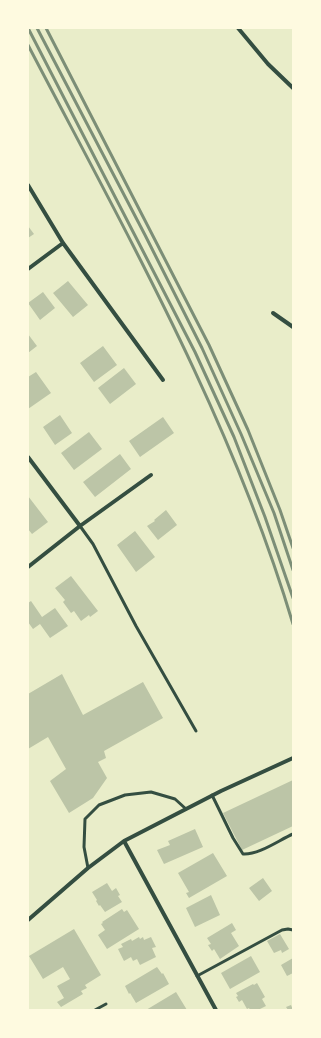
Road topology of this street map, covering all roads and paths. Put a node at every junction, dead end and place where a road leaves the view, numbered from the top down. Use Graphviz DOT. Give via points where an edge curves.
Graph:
graph roads {
  1 [pos="238,28"];
  2 [pos="293,88"];
  3 [pos="28,185"];
  4 [pos="63,243"];
  5 [pos="28,269"];
  6 [pos="273,313"];
  7 [pos="293,327"];
  8 [pos="163,380"];
  9 [pos="28,457"];
  10 [pos="150,475"];
  11 [pos="80,526"];
  12 [pos="28,567"];
  13 [pos="196,732"];
  14 [pos="293,758"];
  15 [pos="212,795"];
  16 [pos="186,809"];
  17 [pos="293,834"];
  18 [pos="124,841"];
  19 [pos="88,868"];
  20 [pos="28,920"];
  21 [pos="293,930"];
  22 [pos="197,976"];
  23 [pos="106,1004"];
  24 [pos="95,1010"];
  25 [pos="216,1010"];
  1 -- 2 [label="street" via="268,64"];
  3 -- 4 [label="street"];
  4 -- 5 [label="street"];
  4 -- 8 [label="street"];
  6 -- 7 [label="street"];
  9 -- 11 [label="street"];
  10 -- 11 [label="street"];
  11 -- 12 [label="street"];
  11 -- 13 [label="lane" via="93,544"];
  14 -- 15 [label="street"];
  15 -- 16 [label="street"];
  15 -- 17 [label="lane" via="243,854 260,851"];
  16 -- 18 [label="street"];
  16 -- 19 [label="lane" via="175,800 151,792 125,795 99,805 85,819 84,847"];
  18 -- 19 [label="street"];
  18 -- 22 [label="street"];
  19 -- 20 [label="street"];
  21 -- 22 [label="lane" via="282,930"];
  22 -- 25 [label="street"];
  23 -- 24 [label="lane"];
}
